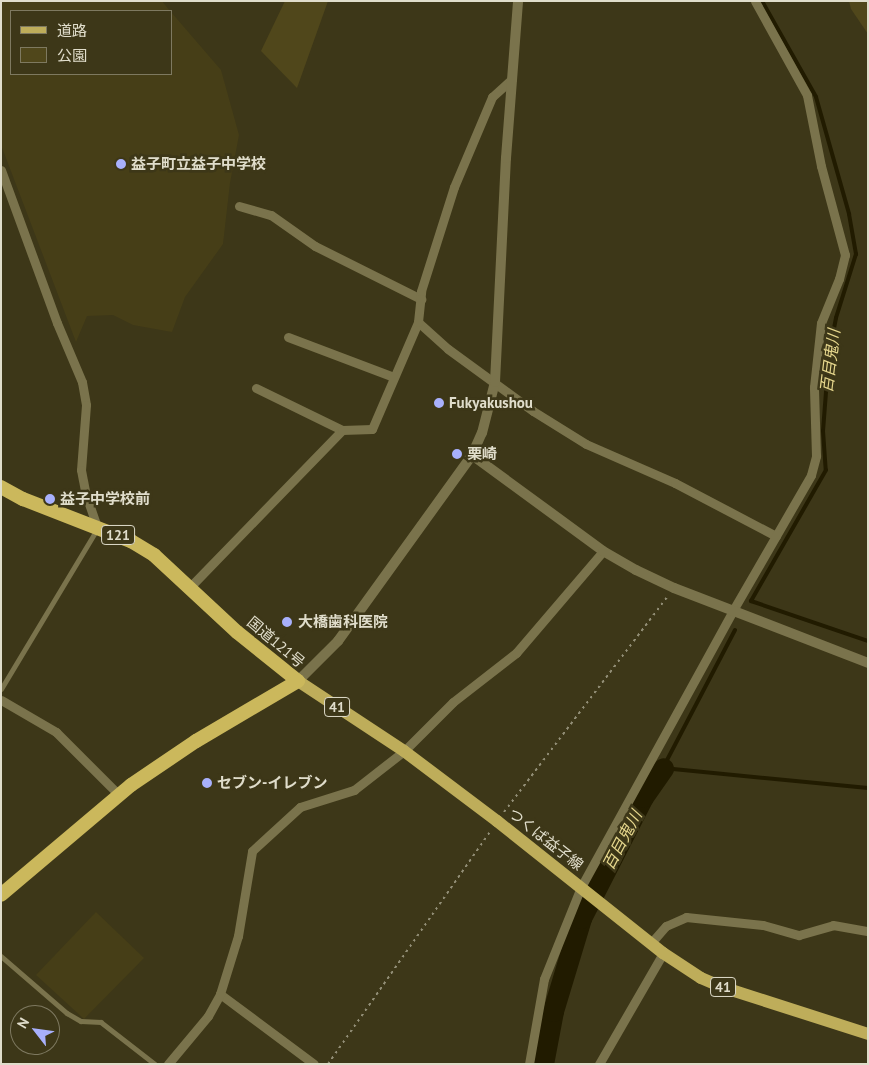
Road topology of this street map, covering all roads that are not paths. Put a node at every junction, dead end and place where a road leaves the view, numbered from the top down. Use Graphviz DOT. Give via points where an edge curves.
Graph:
graph roads {
  1 [pos="518,1"];
  2 [pos="755,1"];
  3 [pos="512,79"];
  4 [pos="1,170"];
  5 [pos="238,206"];
  6 [pos="421,299"];
  7 [pos="418,322"];
  8 [pos="288,337"];
  9 [pos="394,378"];
  10 [pos="495,382"];
  11 [pos="256,388"];
  12 [pos="342,430"];
  13 [pos="472,455"];
  14 [pos="1,487"];
  15 [pos="97,527"];
  16 [pos="776,536"];
  17 [pos="604,550"];
  18 [pos="189,588"];
  19 [pos="732,612"];
  20 [pos="868,663"];
  21 [pos="298,681"];
  22 [pos="1,690"];
  23 [pos="1,700"];
  24 [pos="404,751"];
  25 [pos="119,795"];
  26 [pos="584,890"];
  27 [pos="1,895"];
  28 [pos="868,931"];
  29 [pos="651,943"];
  30 [pos="663,953"];
  31 [pos="1,956"];
  32 [pos="220,994"];
  33 [pos="868,1034"];
  34 [pos="155,1064"];
  35 [pos="168,1064"];
  36 [pos="314,1064"];
  37 [pos="529,1064"];
  38 [pos="599,1064"];
  1 -- 3 [label="street"];
  2 -- 16 [label="street" via="807,95 821,166 845,255 822,323 814,386 816,456 811,475"];
  3 -- 6 [label="street" via="492,97 454,187"];
  3 -- 10 [label="street"];
  4 -- 15 [label="street" via="82,382 86,405 81,470"];
  5 -- 6 [label="street" via="271,215 315,246"];
  6 -- 7 [label="street"];
  7 -- 9 [label="street"];
  7 -- 10 [label="street" via="448,349"];
  8 -- 9 [label="street"];
  9 -- 12 [label="street" via="372,429"];
  10 -- 13 [label="street" via="491,406"];
  10 -- 16 [label="street" via="586,444 675,484"];
  11 -- 12 [label="street"];
  12 -- 18 [label="street"];
  13 -- 17 [label="street"];
  13 -- 21 [label="street" via="338,641"];
  14 -- 15 [label="highway, 国道121号 / 121" via="23,499"];
  15 -- 18 [label="highway, 国道121号 / 121" via="131,540 154,555"];
  15 -- 22 [label="lane" via="93,539"];
  16 -- 19 [label="street"];
  17 -- 19 [label="street" via="674,588"];
  17 -- 24 [label="street" via="516,653 453,702"];
  18 -- 21 [label="highway, 国道121号 / 121"];
  19 -- 20 [label="street"];
  19 -- 26 [label="street"];
  21 -- 24 [label="main road, つくば益子線 / 41"];
  21 -- 25 [label="highway, 国道121号" via="165,761"];
  23 -- 25 [label="street" via="56,732"];
  24 -- 26 [label="main road, つくば益子線 / 41"];
  24 -- 32 [label="street" via="354,790 300,807 252,851 238,936"];
  25 -- 27 [label="highway, 国道121号"];
  26 -- 29 [label="main road, つくば益子線 / 41"];
  26 -- 37 [label="street" via="544,979"];
  28 -- 29 [label="street" via="833,925 799,935 763,925 686,917 666,926"];
  29 -- 30 [label="main road, つくば益子線 / 41"];
  30 -- 33 [label="main road, つくば益子線 / 41" via="701,978 726,988"];
  30 -- 38 [label="street"];
  31 -- 34 [label="lane" via="67,1013 81,1021 101,1022"];
  32 -- 35 [label="street" via="208,1016"];
  32 -- 36 [label="street"];
}
